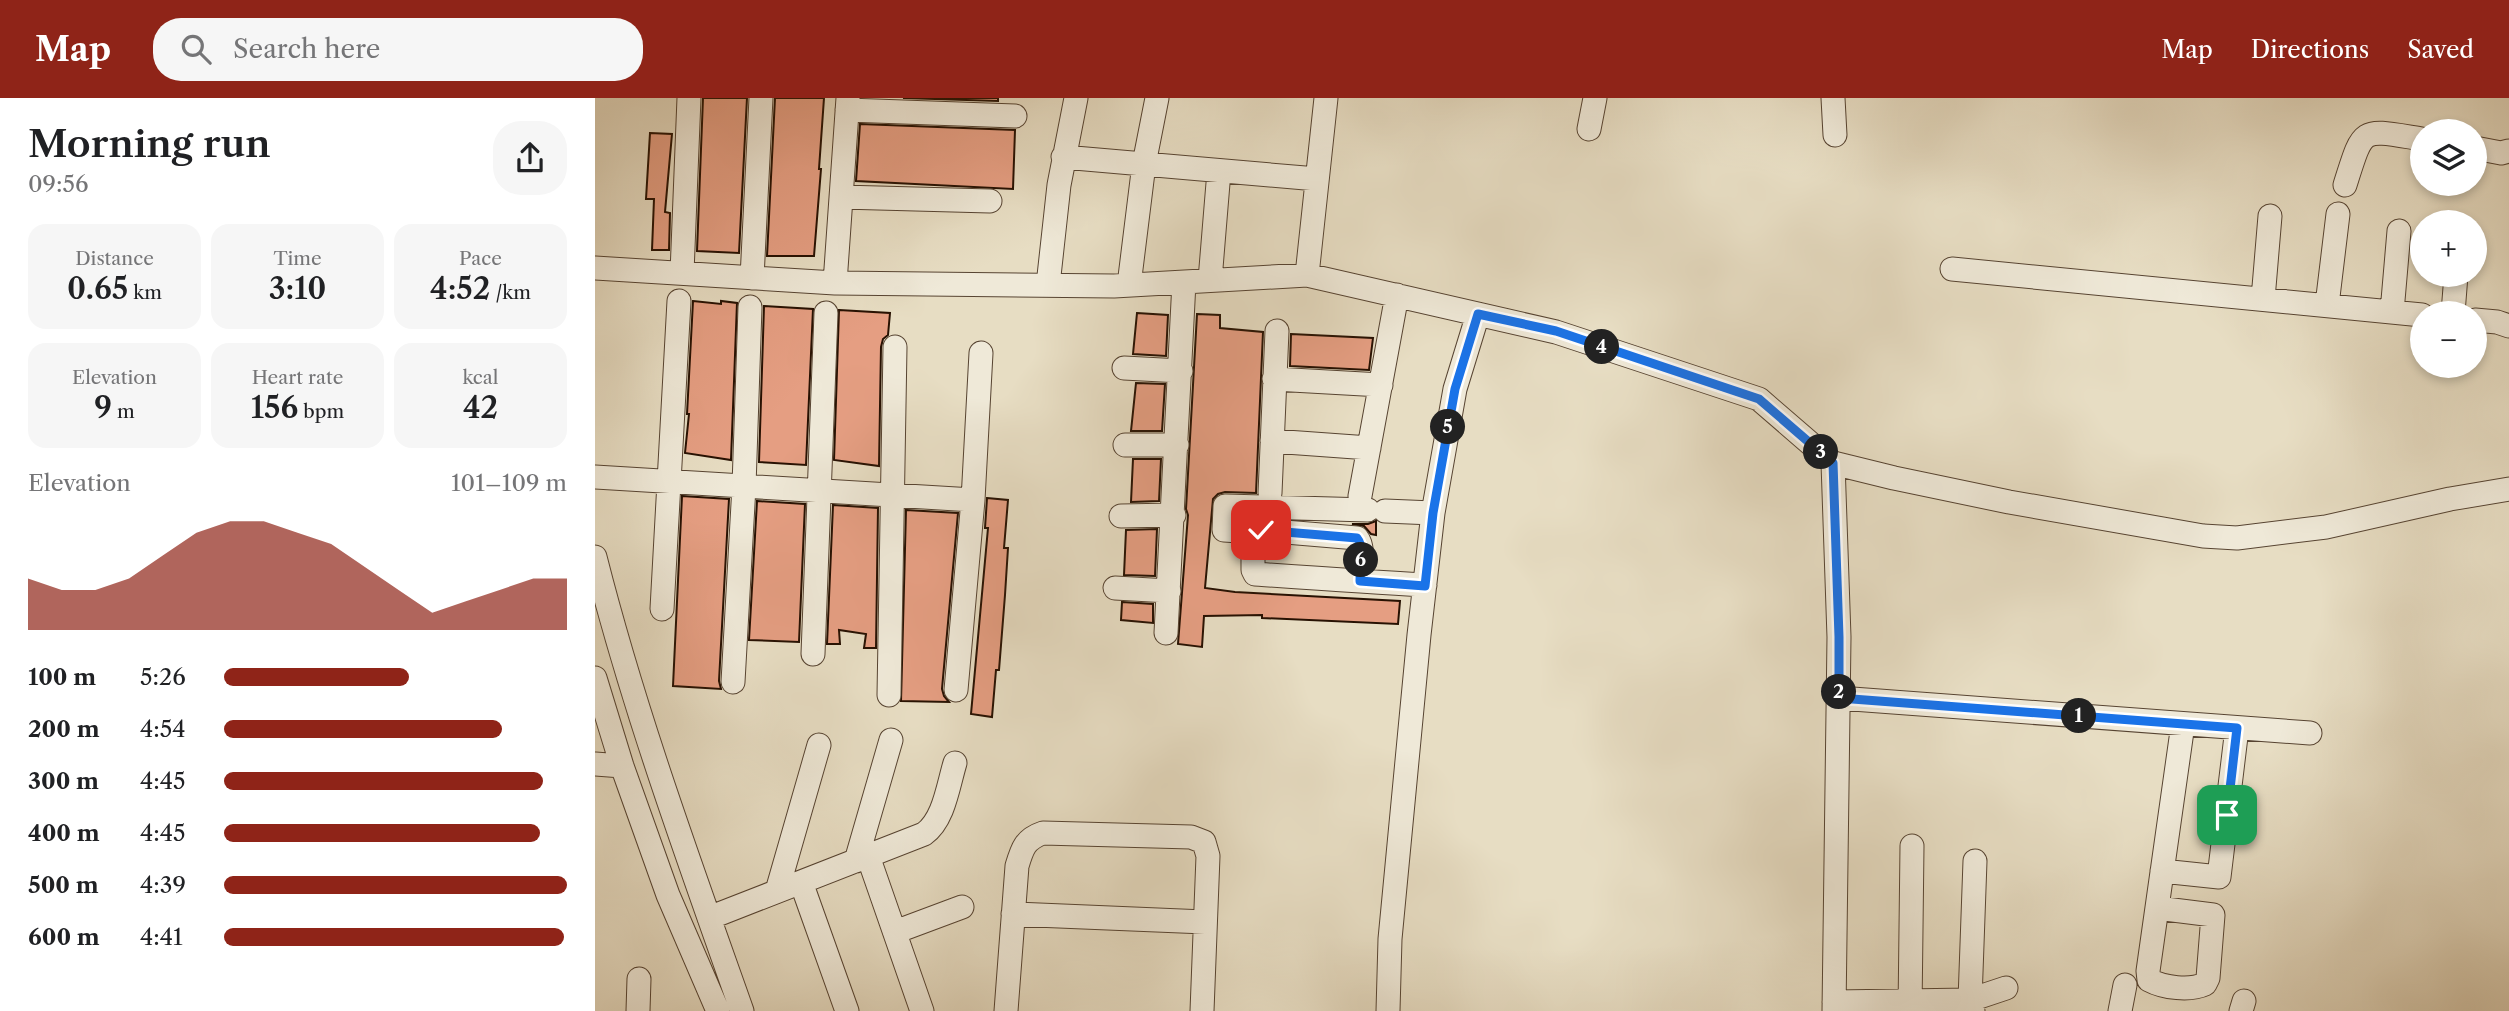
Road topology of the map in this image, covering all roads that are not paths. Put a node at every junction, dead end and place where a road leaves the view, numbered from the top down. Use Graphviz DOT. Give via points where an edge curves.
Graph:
graph roads {
  1 [pos="689,98"];
  2 [pos="761,98"];
  3 [pos="1076,98"];
  4 [pos="1157,98"];
  5 [pos="1326,98"];
  6 [pos="1595,98"];
  7 [pos="1833,98"];
  8 [pos="848,104"];
  9 [pos="1015,116"];
  10 [pos="1590,129"];
  11 [pos="1835,135"];
  12 [pos="2410,137"];
  13 [pos="2487,150"];
  14 [pos="2509,151"];
  15 [pos="1063,157"];
  16 [pos="1144,164"];
  17 [pos="1219,171"];
  18 [pos="1317,179"];
  19 [pos="2346,186"];
  20 [pos="841,197"];
  21 [pos="990,201"];
  22 [pos="2338,214"];
  23 [pos="2270,216"];
  24 [pos="2399,231"];
  25 [pos="595,268"];
  26 [pos="1952,269"];
  27 [pos="682,273"];
  28 [pos="1307,275"];
  29 [pos="752,278"];
  30 [pos="1210,281"];
  31 [pos="1184,282"];
  32 [pos="835,283"];
  33 [pos="1048,285"];
  34 [pos="1129,285"];
  35 [pos="1397,295"];
  36 [pos="2263,299"];
  37 [pos="679,301"];
  38 [pos="2327,305"];
  39 [pos="750,307"];
  40 [pos="2392,312"];
  41 [pos="826,313"];
  42 [pos="1478,314"];
  43 [pos="2410,314"];
  44 [pos="2487,321"];
  45 [pos="2509,326"];
  46 [pos="1276,331"];
  47 [pos="895,347"];
  48 [pos="981,353"];
  49 [pos="1124,368"];
  50 [pos="1181,371"];
  51 [pos="1275,379"];
  52 [pos="1381,385"];
  53 [pos="1272,441"];
  54 [pos="1125,444"];
  55 [pos="1177,445"];
  56 [pos="1369,448"];
  57 [pos="1833,463"];
  58 [pos="595,477"];
  59 [pos="667,482"];
  60 [pos="744,486"];
  61 [pos="2509,489"];
  62 [pos="820,491"];
  63 [pos="1270,493"];
  64 [pos="892,495"];
  65 [pos="973,500"];
  66 [pos="1371,506"];
  67 [pos="1433,513"];
  68 [pos="1174,515"];
  69 [pos="1121,516"];
  70 [pos="1255,532"];
  71 [pos="595,557"];
  72 [pos="1360,581"];
  73 [pos="1425,586"];
  74 [pos="1115,588"];
  75 [pos="1169,591"];
  76 [pos="662,609"];
  77 [pos="1166,633"];
  78 [pos="813,654"];
  79 [pos="595,678"];
  80 [pos="733,682"];
  81 [pos="957,690"];
  82 [pos="889,695"];
  83 [pos="1839,698"];
  84 [pos="2183,724"];
  85 [pos="2237,728"];
  86 [pos="2310,733"];
  87 [pos="891,740"];
  88 [pos="819,745"];
  89 [pos="955,763"];
  90 [pos="595,764"];
  91 [pos="622,766"];
  92 [pos="1912,846"];
  93 [pos="862,858"];
  94 [pos="1975,861"];
  95 [pos="2162,871"];
  96 [pos="801,882"];
  97 [pos="777,891"];
  98 [pos="962,907"];
  99 [pos="2157,908"];
  100 [pos="1013,914"];
  101 [pos="709,918"];
  102 [pos="1205,922"];
  103 [pos="895,932"];
  104 [pos="639,979"];
  105 [pos="2125,985"];
  106 [pos="2006,988"];
  107 [pos="1971,1005"];
  108 [pos="1834,1006"];
  109 [pos="1909,1007"];
  110 [pos="638,1011"];
  111 [pos="718,1011"];
  112 [pos="742,1011"];
  113 [pos="847,1011"];
  114 [pos="922,1011"];
  115 [pos="1006,1011"];
  116 [pos="1202,1011"];
  117 [pos="1388,1011"];
  118 [pos="2120,1011"];
  1 -- 27 [label="street"];
  2 -- 29 [label="street"];
  3 -- 15 [label="street"];
  4 -- 16 [label="street"];
  5 -- 18 [label="street"];
  6 -- 10 [label="street"];
  7 -- 11 [label="street"];
  8 -- 9 [label="street"];
  8 -- 20 [label="street"];
  12 -- 19 [label="street" via="2379,132 2364,137"];
  13 -- 14 [label="street"];
  15 -- 16 [label="street"];
  15 -- 33 [label="street"];
  16 -- 17 [label="street"];
  16 -- 34 [label="street"];
  17 -- 18 [label="street"];
  17 -- 30 [label="street"];
  18 -- 28 [label="street"];
  20 -- 21 [label="street"];
  20 -- 32 [label="street"];
  22 -- 38 [label="street"];
  23 -- 36 [label="street"];
  24 -- 40 [label="street"];
  25 -- 27 [label="street"];
  26 -- 36 [label="street"];
  27 -- 29 [label="street"];
  28 -- 30 [label="street"];
  28 -- 35 [label="street"];
  29 -- 32 [label="street"];
  30 -- 31 [label="street"];
  31 -- 34 [label="street"];
  31 -- 50 [label="street"];
  32 -- 33 [label="street"];
  33 -- 34 [label="street"];
  35 -- 42 [label="street"];
  35 -- 52 [label="street"];
  36 -- 38 [label="street"];
  37 -- 59 [label="street"];
  38 -- 40 [label="street"];
  39 -- 60 [label="street"];
  40 -- 43 [label="street"];
  41 -- 62 [label="street"];
  42 -- 57 [label="street" via="1556,331 1759,399"];
  42 -- 67 [label="street" via="1455,389"];
  44 -- 45 [label="street"];
  46 -- 51 [label="street"];
  47 -- 64 [label="street"];
  48 -- 65 [label="street"];
  49 -- 50 [label="street"];
  50 -- 55 [label="street"];
  51 -- 52 [label="street"];
  51 -- 53 [label="street"];
  52 -- 56 [label="street"];
  53 -- 56 [label="street"];
  53 -- 63 [label="street"];
  54 -- 55 [label="street"];
  55 -- 68 [label="street"];
  56 -- 66 [label="street"];
  57 -- 61 [label="street" via="2009,502 2162,530 2237,538 2326,527"];
  57 -- 83 [label="street"];
  58 -- 59 [label="street"];
  59 -- 60 [label="street"];
  59 -- 76 [label="street"];
  60 -- 62 [label="street"];
  60 -- 80 [label="street"];
  62 -- 64 [label="street"];
  62 -- 78 [label="street"];
  64 -- 65 [label="street"];
  64 -- 82 [label="street"];
  65 -- 81 [label="street"];
  66 -- 67 [label="street"];
  66 -- 70 [label="street" via="1225,506 1224,530"];
  67 -- 73 [label="street"];
  68 -- 69 [label="street"];
  68 -- 75 [label="street"];
  70 -- 72 [label="street" via="1357,538 1361,542"];
  70 -- 72 [label="street" via="1255,574"];
  71 -- 101 [label="street" via="617,639"];
  72 -- 73 [label="street"];
  73 -- 117 [label="street" via="1390,939"];
  74 -- 75 [label="street"];
  75 -- 77 [label="street"];
  79 -- 91 [label="street"];
  83 -- 84 [label="street"];
  83 -- 108 [label="street"];
  84 -- 85 [label="street"];
  84 -- 95 [label="street"];
  85 -- 86 [label="street"];
  85 -- 95 [label="street" via="2220,877"];
  87 -- 93 [label="street"];
  88 -- 97 [label="street"];
  89 -- 93 [label="street" via="932,828"];
  90 -- 91 [label="street"];
  91 -- 111 [label="street" via="668,895"];
  92 -- 109 [label="street"];
  93 -- 96 [label="street"];
  93 -- 103 [label="street"];
  94 -- 107 [label="street"];
  95 -- 99 [label="street"];
  96 -- 97 [label="street"];
  96 -- 113 [label="street"];
  97 -- 101 [label="street"];
  98 -- 103 [label="street"];
  100 -- 102 [label="street"];
  100 -- 102 [label="street" via="1021,849 1034,836 1191,837 1204,842 1208,856"];
  100 -- 115 [label="street"];
  101 -- 112 [label="street"];
  102 -- 116 [label="street"];
  103 -- 114 [label="street"];
  104 -- 110 [label="street"];
  105 -- 118 [label="street"];
  106 -- 107 [label="street"];
  107 -- 109 [label="street"];
  108 -- 109 [label="street"];
}
